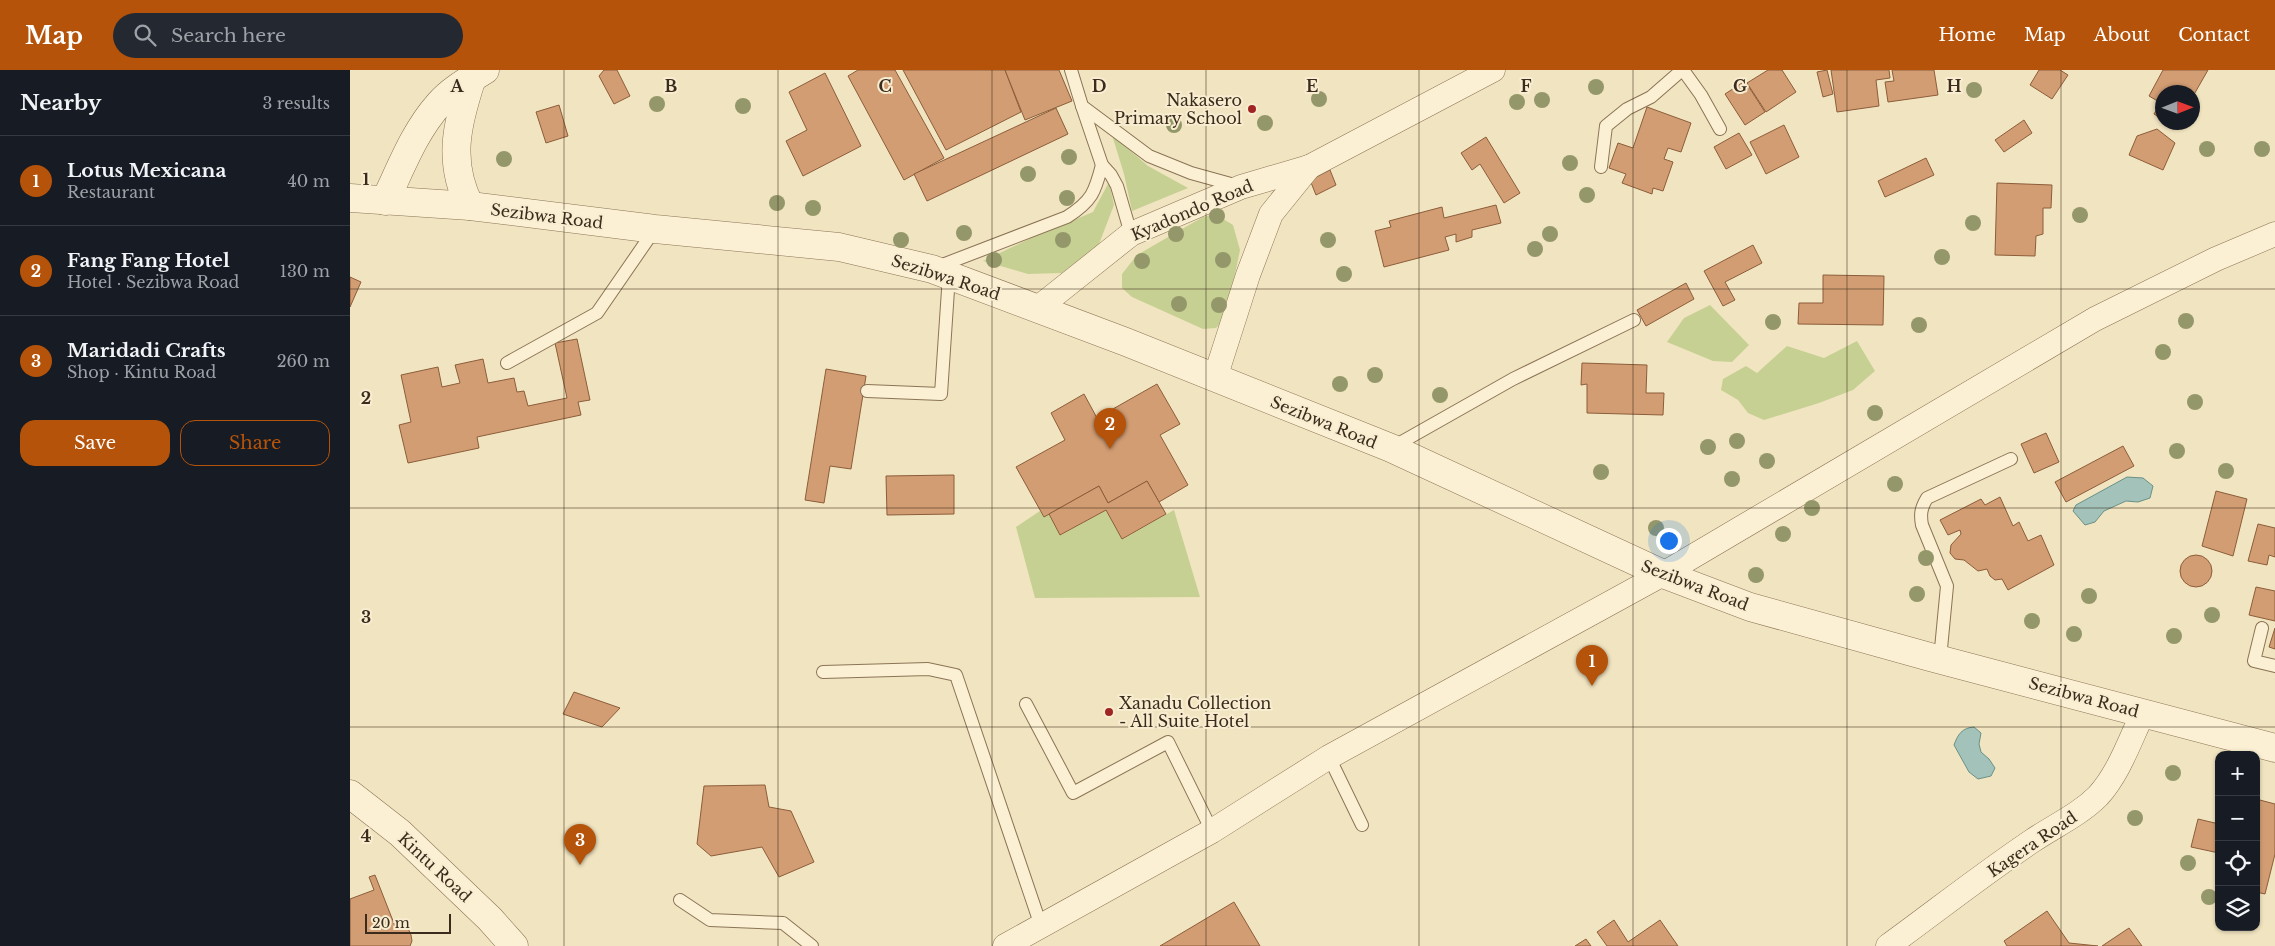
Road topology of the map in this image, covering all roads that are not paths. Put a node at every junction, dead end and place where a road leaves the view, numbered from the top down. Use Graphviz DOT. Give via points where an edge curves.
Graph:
graph roads {
  1 [pos="1071,70"];
  2 [pos="1493,70"];
  3 [pos="1683,70"];
  4 [pos="479,74"];
  5 [pos="1082,106"];
  6 [pos="1720,129"];
  7 [pos="1102,165"];
  8 [pos="1601,166"];
  9 [pos="1309,167"];
  10 [pos="1241,187"];
  11 [pos="385,201"];
  12 [pos="352,203"];
  13 [pos="470,206"];
  14 [pos="655,229"];
  15 [pos="1131,234"];
  16 [pos="2275,234"];
  17 [pos="941,272"];
  18 [pos="1038,308"];
  19 [pos="1634,320"];
  20 [pos="507,363"];
  21 [pos="1215,378"];
  22 [pos="867,391"];
  23 [pos="1391,448"];
  24 [pos="2011,459"];
  25 [pos="1663,574"];
  26 [pos="2262,628"];
  27 [pos="1940,659"];
  28 [pos="2275,666"];
  29 [pos="823,672"];
  30 [pos="1026,704"];
  31 [pos="2143,713"];
  32 [pos="2275,748"];
  33 [pos="1329,757"];
  34 [pos="350,794"];
  35 [pos="1362,825"];
  36 [pos="1212,831"];
  37 [pos="680,900"];
  38 [pos="1041,926"];
  39 [pos="514,946"];
  40 [pos="812,946"];
  41 [pos="1005,946"];
  42 [pos="1888,946"];
  1 -- 5 [label="lane"];
  2 -- 9 [label="street, Kyadondo Road"];
  3 -- 6 [label="lane"];
  3 -- 8 [label="lane" via="1651,97 1627,109 1606,126"];
  4 -- 11 [label="street" via="439,103 412,143"];
  4 -- 13 [label="street" via="463,107 456,153 457,172"];
  5 -- 7 [label="lane"];
  5 -- 10 [label="lane" via="1149,156 1191,173"];
  7 -- 15 [label="lane" via="1117,186"];
  7 -- 17 [label="lane" via="1095,192 1084,206 1067,217"];
  9 -- 10 [label="street, Kyadondo Road"];
  9 -- 21 [label="street, Kyadondo Road" via="1272,214 1248,275"];
  10 -- 15 [label="street, Kyadondo Road"];
  11 -- 12 [label="street, Sezibwa Road"];
  11 -- 13 [label="street, Sezibwa Road"];
  13 -- 14 [label="street, Sezibwa Road"];
  14 -- 17 [label="street, Sezibwa Road" via="839,247"];
  14 -- 20 [label="lane" via="597,313"];
  15 -- 18 [label="street, Kyadondo Road"];
  16 -- 25 [label="street" via="2216,259 2095,319"];
  17 -- 18 [label="street, Sezibwa Road"];
  17 -- 22 [label="lane" via="941,394"];
  18 -- 21 [label="street, Sezibwa Road"];
  19 -- 23 [label="lane" via="1512,378"];
  21 -- 23 [label="street, Sezibwa Road"];
  23 -- 25 [label="street, Sezibwa Road"];
  24 -- 27 [label="lane" via="1928,498 1922,507 1922,525 1947,586"];
  25 -- 27 [label="street, Sezibwa Road" via="1750,606"];
  25 -- 33 [label="street"];
  26 -- 28 [label="lane" via="2254,661"];
  27 -- 31 [label="street, Sezibwa Road"];
  29 -- 38 [label="lane" via="928,669 956,675"];
  30 -- 36 [label="lane" via="1073,793 1168,742"];
  31 -- 32 [label="street, Sezibwa Road"];
  31 -- 42 [label="street, Kagera Road" via="2121,760 2098,796"];
  33 -- 35 [label="lane"];
  33 -- 36 [label="street"];
  34 -- 39 [label="street, Kintu Road" via="415,847"];
  36 -- 38 [label="street"];
  37 -- 40 [label="lane" via="710,920 783,923"];
  38 -- 41 [label="street"];
}
